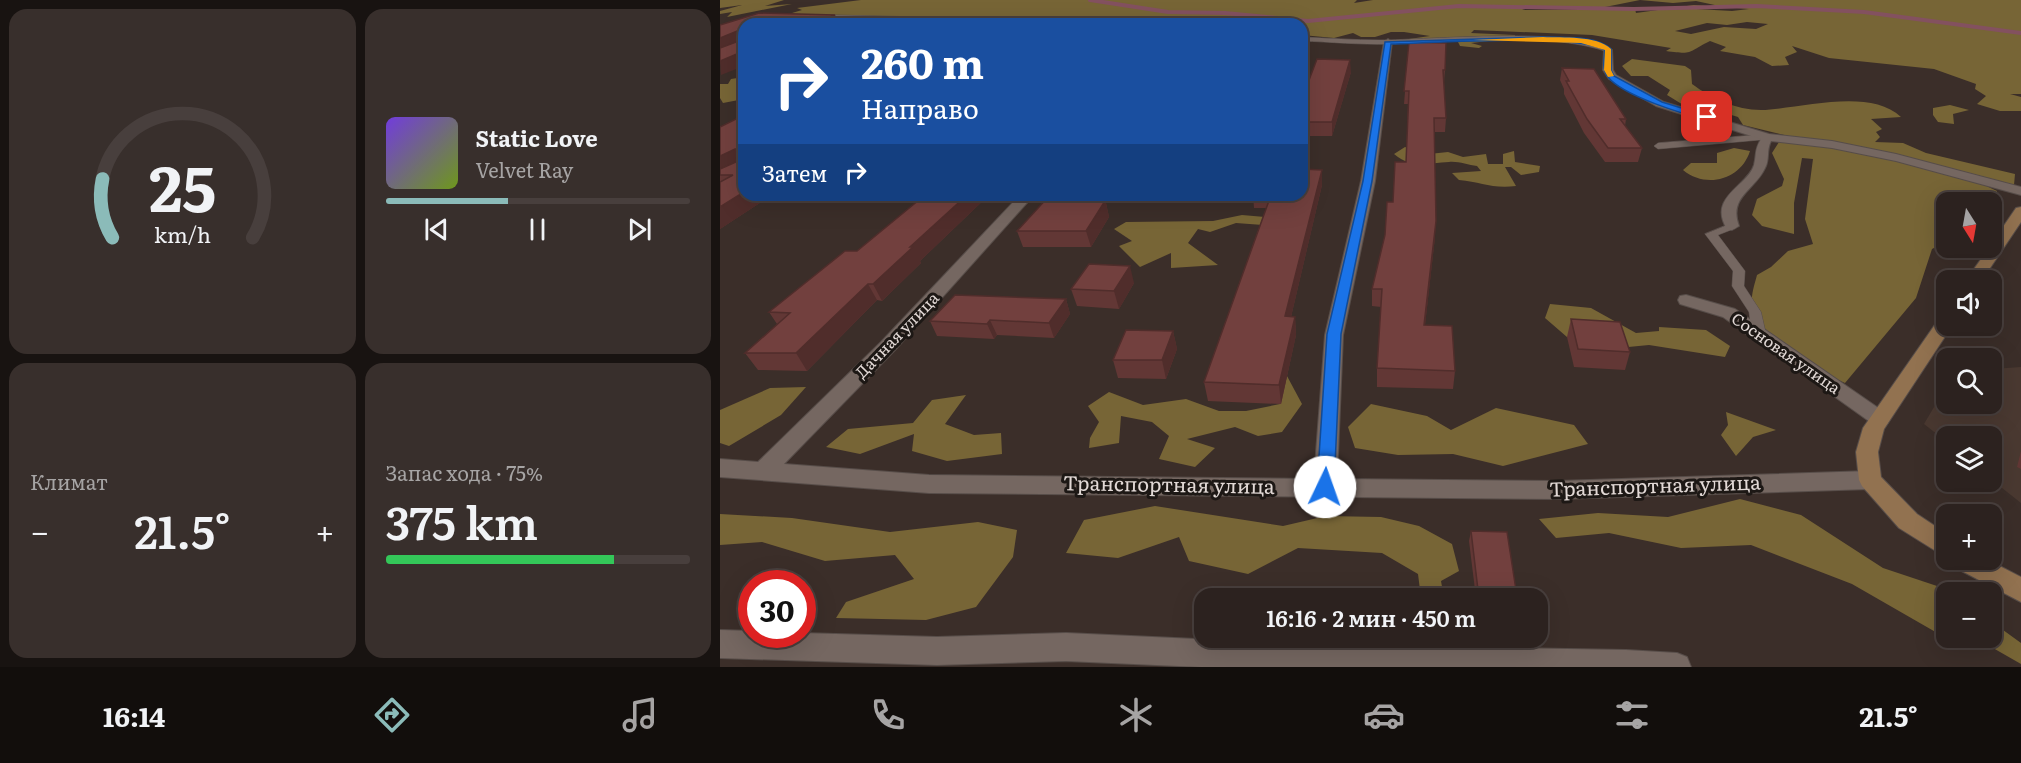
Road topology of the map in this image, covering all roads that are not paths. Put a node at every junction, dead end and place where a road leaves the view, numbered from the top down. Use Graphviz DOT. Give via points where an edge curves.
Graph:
graph roads {
  1 [pos="828,18"];
  2 [pos="860,18"];
  3 [pos="1308,39"];
  4 [pos="1388,42"];
  5 [pos="1608,50"];
  6 [pos="1768,137"];
  7 [pos="1658,146"];
  8 [pos="2021,191"];
  9 [pos="1021,201"];
  10 [pos="2021,211"];
  11 [pos="1732,226"];
  12 [pos="1981,270"];
  13 [pos="1686,300"];
  14 [pos="1759,334"];
  15 [pos="1936,336"];
  16 [pos="1880,419"];
  17 [pos="720,468"];
  18 [pos="763,471"];
  19 [pos="1870,480"];
  20 [pos="1325,487"];
  21 [pos="1936,540"];
  22 [pos="1984,570"];
  23 [pos="2021,590"];
  24 [pos="720,644"];
  25 [pos="1677,667"];
  1 -- 2 [label="lane"];
  3 -- 4 [label="lane"];
  4 -- 5 [label="lane" via="1543,39 1581,41"];
  4 -- 20 [label="street" via="1368,181 1334,334"];
  5 -- 6 [label="street" via="1612,77 1660,104"];
  6 -- 7 [label="lane"];
  6 -- 8 [label="street" via="1898,159"];
  6 -- 11 [label="street" via="1760,150 1760,167 1731,200 1728,219"];
  9 -- 18 [label="street, Дачная улица" via="888,346"];
  10 -- 12 [label="street"];
  11 -- 14 [label="lane" via="1711,234 1739,271 1738,286 1755,312"];
  13 -- 14 [label="street, Сосновая улица" via="1729,313"];
  14 -- 16 [label="street, Сосновая улица"];
  15 -- 16 [label="street"];
  16 -- 19 [label="street" via="1866,452"];
  17 -- 18 [label="street, Транспортная улица"];
  18 -- 20 [label="street, Транспортная улица" via="929,483"];
  19 -- 20 [label="street, Транспортная улица" via="1558,490"];
  19 -- 21 [label="street" via="1908,521"];
  22 -- 23 [label="street"];
  24 -- 25 [label="street" via="937,651 1066,647"];
}
